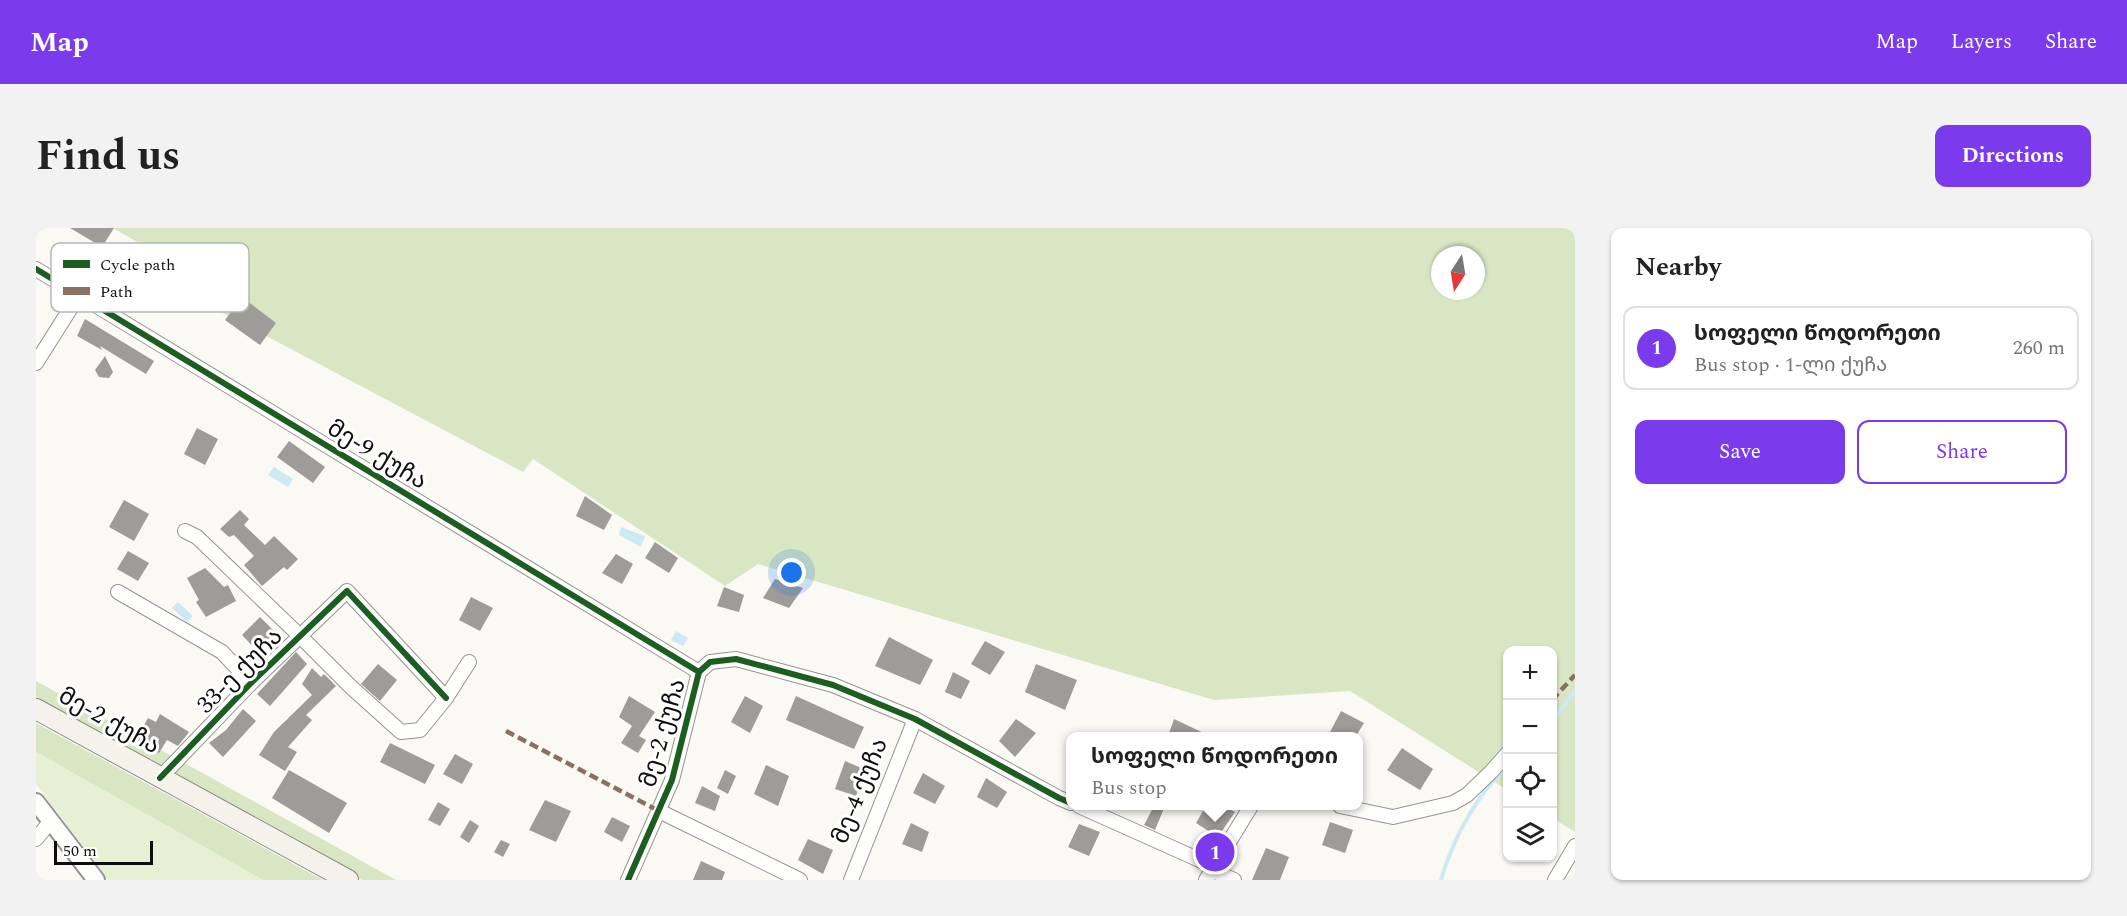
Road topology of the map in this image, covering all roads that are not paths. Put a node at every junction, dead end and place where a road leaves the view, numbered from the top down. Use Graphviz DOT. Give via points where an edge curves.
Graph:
graph roads {
  1 [pos="36,269"];
  2 [pos="51,278"];
  3 [pos="68,312"];
  4 [pos="107,312"];
  5 [pos="36,363"];
  6 [pos="185,531"];
  7 [pos="118,592"];
  8 [pos="300,636"];
  9 [pos="469,662"];
  10 [pos="699,672"];
  11 [pos="251,683"];
  12 [pos="446,698"];
  13 [pos="36,710"];
  14 [pos="915,719"];
  15 [pos="1507,754"];
  16 [pos="160,778"];
  17 [pos="1066,800"];
  18 [pos="36,802"];
  19 [pos="1087,810"];
  20 [pos="1249,810"];
  21 [pos="1358,810"];
  22 [pos="659,811"];
  23 [pos="51,821"];
  24 [pos="36,839"];
  25 [pos="1575,846"];
  26 [pos="1210,872"];
  27 [pos="1561,877"];
  28 [pos="96,880"];
  29 [pos="348,880"];
  30 [pos="628,880"];
  31 [pos="800,880"];
  32 [pos="851,880"];
  33 [pos="1234,880"];
  1 -- 2 [label="street, მე-9 ქუჩა"];
  3 -- 5 [label="street"];
  4 -- 10 [label="street, მე-9 ქუჩა"];
  6 -- 8 [label="street" via="197,537"];
  7 -- 11 [label="street" via="222,652"];
  8 -- 11 [label="street, 33-ე ქუჩა"];
  8 -- 12 [label="street" via="401,732 420,730"];
  8 -- 12 [label="street, 33-ე ქუჩა" via="346,591"];
  9 -- 12 [label="street"];
  10 -- 14 [label="street, მე-2 ქუჩა" via="710,663 736,659 833,685"];
  10 -- 22 [label="street, მე-2 ქუჩა" via="672,780"];
  11 -- 16 [label="street, 33-ე ქუჩა"];
  13 -- 16 [label="main road, მე-2 ქუჩა"];
  14 -- 17 [label="street, მე-2 ქუჩა"];
  14 -- 32 [label="street, მე-4 ქუჩა"];
  15 -- 21 [label="street" via="1467,795 1453,802 1393,818"];
  16 -- 29 [label="main road, მე-2 ქუჩა"];
  18 -- 23 [label="street"];
  19 -- 26 [label="street"];
  20 -- 26 [label="street"];
  22 -- 30 [label="street, მე-2 ქუჩა"];
  22 -- 31 [label="street"];
  23 -- 24 [label="street"];
  23 -- 28 [label="street"];
  25 -- 27 [label="street"];
  26 -- 33 [label="street"];
}
